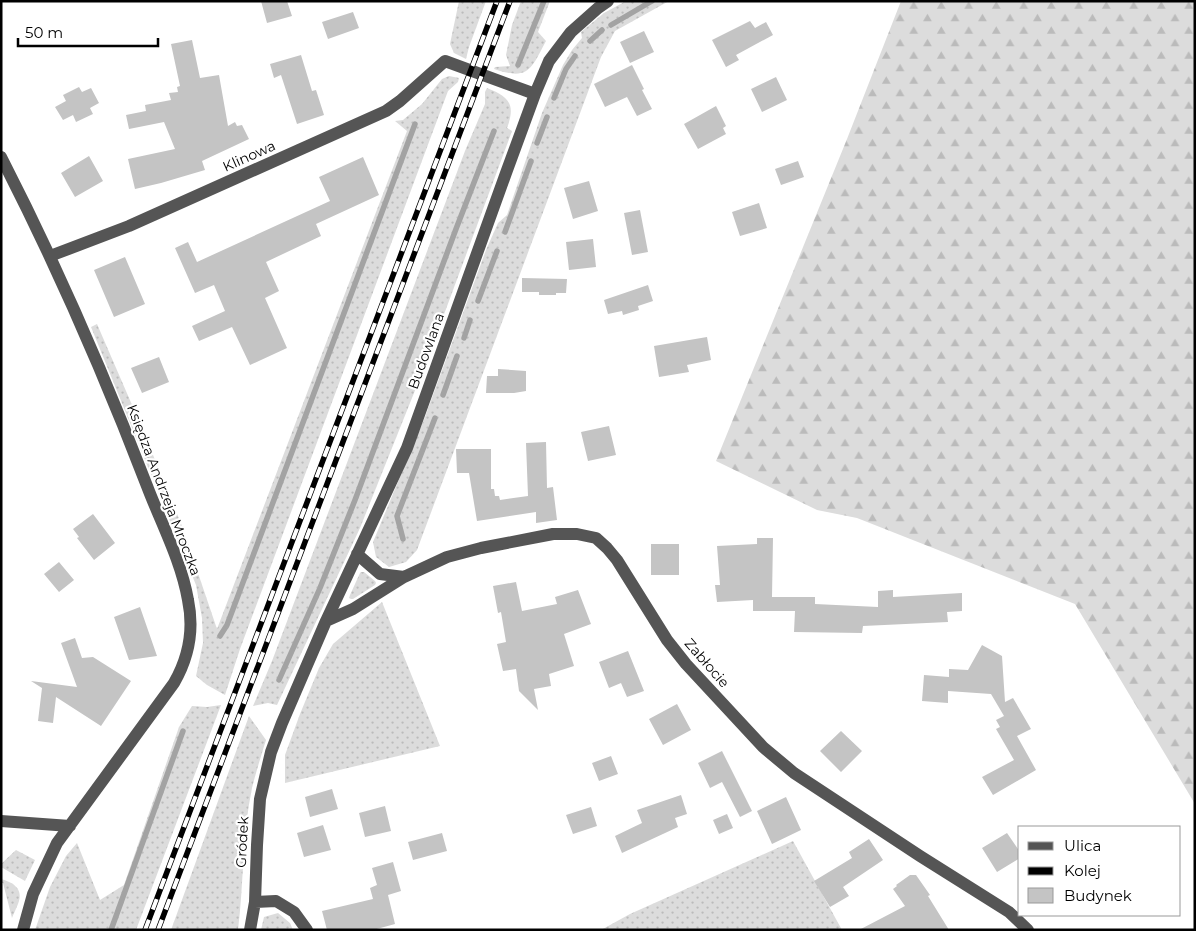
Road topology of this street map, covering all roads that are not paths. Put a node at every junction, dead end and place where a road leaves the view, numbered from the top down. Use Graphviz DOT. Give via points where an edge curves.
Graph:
graph roads {
  1 [pos="608,1"];
  2 [pos="535,94"];
  3 [pos="1,157"];
  4 [pos="50,256"];
  5 [pos="357,554"];
  6 [pos="404,577"];
  7 [pos="326,621"];
  8 [pos="282,723"];
  9 [pos="1,821"];
  10 [pos="70,826"];
  11 [pos="255,902"];
  12 [pos="23,930"];
  13 [pos="250,930"];
  14 [pos="307,930"];
  15 [pos="1028,930"];
  1 -- 2 [label="street, Budowlana" via="568,35 549,61"];
  2 -- 4 [label="street, Klinowa" via="445,60 386,111 130,226"];
  2 -- 5 [label="street, Budowlana" via="407,448"];
  3 -- 4 [label="street, Księdza Andrzeja Mroczka"];
  4 -- 10 [label="street, Księdza Andrzeja Mroczka" via="127,434 175,556 188,600 190,621 186,658 174,683"];
  5 -- 6 [label="street" via="380,574"];
  5 -- 7 [label="street, Budowlana"];
  6 -- 7 [label="street, Zabłocie" via="353,609"];
  6 -- 15 [label="street, Zabłocie" via="447,557 481,548 553,534 596,538 617,560 686,664 763,748 794,773 1009,912"];
  7 -- 8 [label="street, Budowlana"];
  8 -- 11 [label="street, Gródek" via="271,752 260,799"];
  9 -- 10 [label="street"];
  10 -- 12 [label="street, Księdza Andrzeja Mroczka" via="57,843 33,894"];
  11 -- 13 [label="street, Gródek"];
  11 -- 14 [label="street" via="276,901 294,912"];
}
